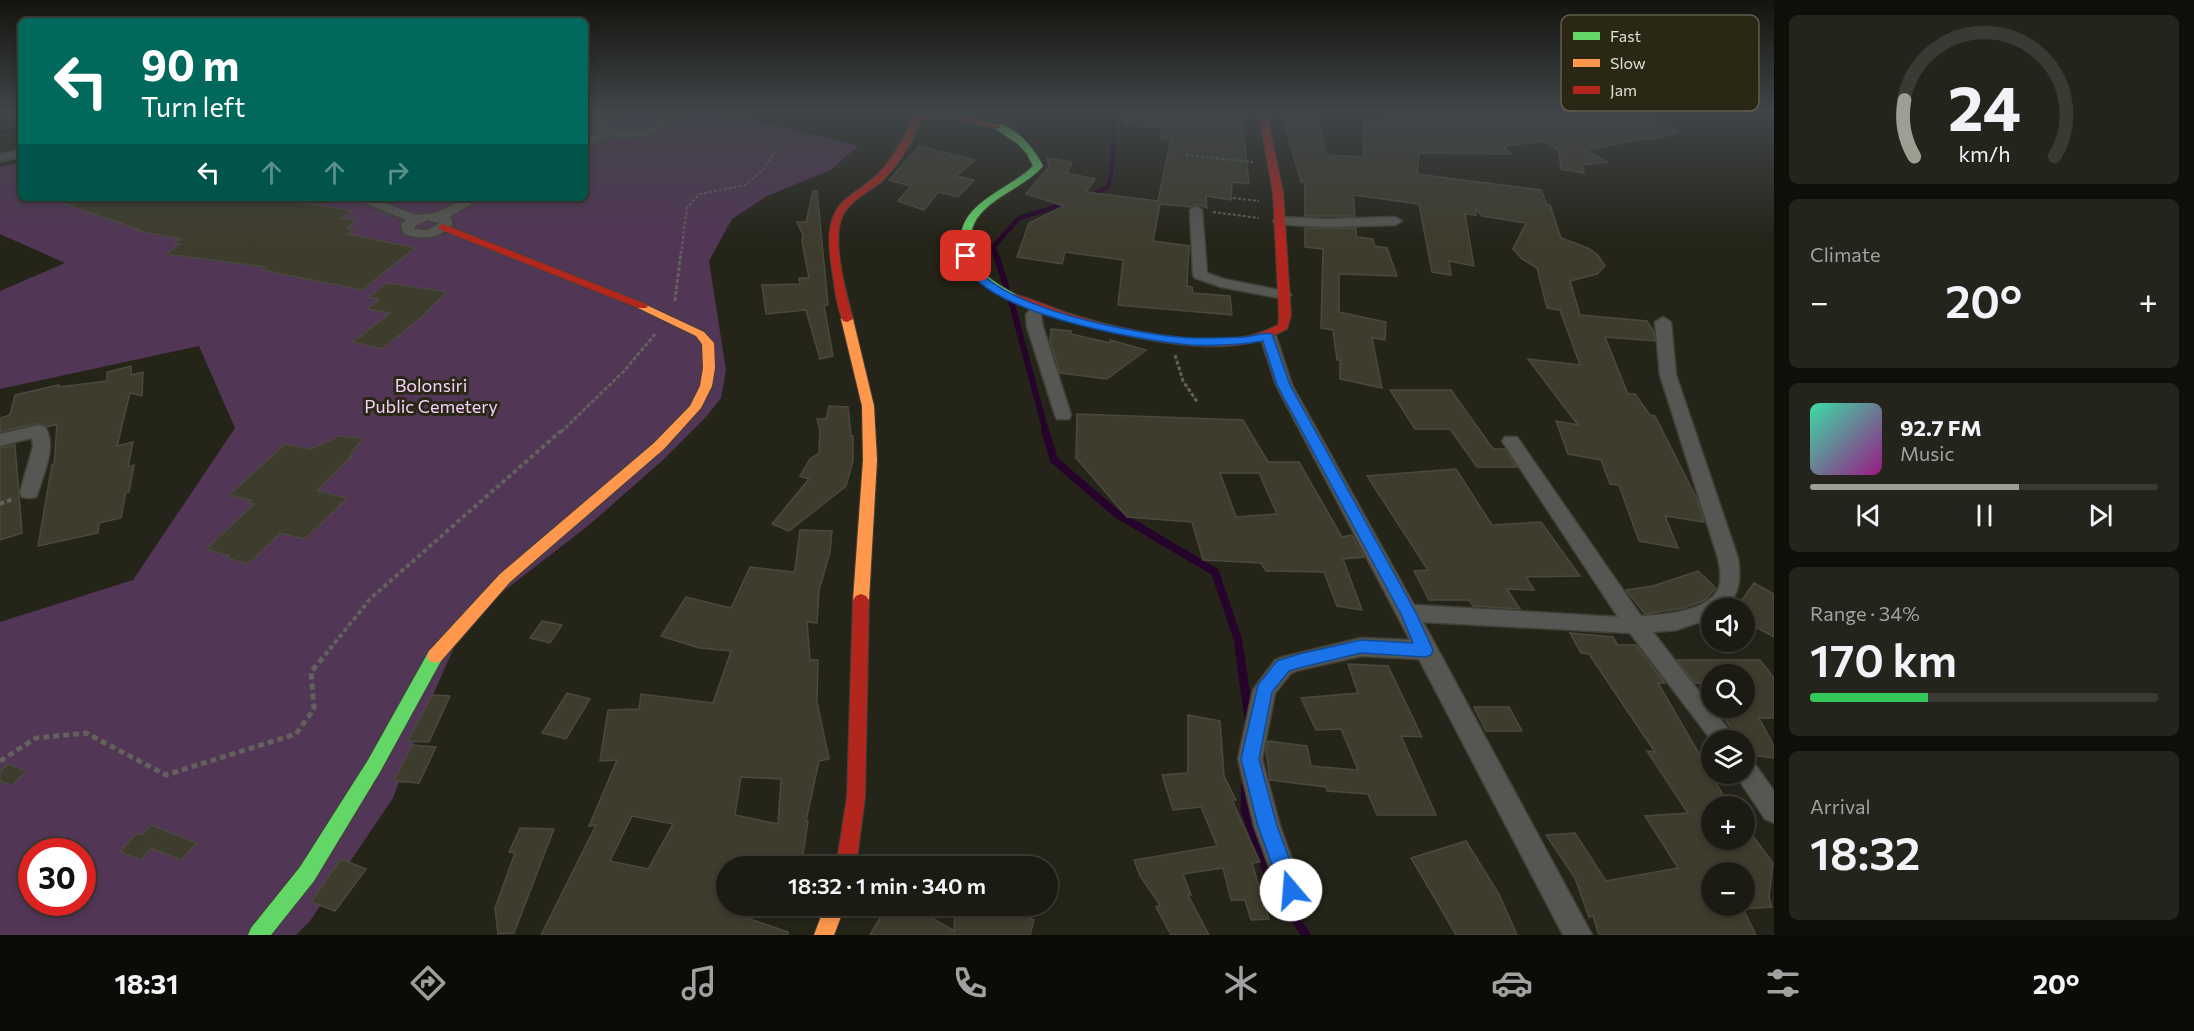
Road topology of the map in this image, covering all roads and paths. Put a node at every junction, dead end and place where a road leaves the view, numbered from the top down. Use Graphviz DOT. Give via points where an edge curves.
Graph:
graph roads {
  1 [pos="773,155"];
  2 [pos="897,155"];
  3 [pos="1033,155"];
  4 [pos="1186,155"];
  5 [pos="1269,155"];
  6 [pos="1271,164"];
  7 [pos="1233,198"];
  8 [pos="367,201"];
  9 [pos="473,201"];
  10 [pos="1278,203"];
  11 [pos="1196,210"];
  12 [pos="1280,221"];
  13 [pos="1395,221"];
  14 [pos="442,222"];
  15 [pos="1284,295"];
  16 [pos="1038,309"];
  17 [pos="668,318"];
  18 [pos="1663,322"];
  19 [pos="1268,336"];
  20 [pos="1172,339"];
  21 [pos="1198,403"];
  22 [pos="1063,415"];
  23 [pos="0,440"];
  24 [pos="1511,441"];
  25 [pos="29,492"];
  26 [pos="1408,613"];
  27 [pos="1636,626"];
  28 [pos="1425,650"];
  29 [pos="1716,730"];
  30 [pos="0,761"];
  31 [pos="1755,784"];
  32 [pos="1774,811"];
  33 [pos="848,856"];
  34 [pos="1296,906"];
  35 [pos="832,916"];
  36 [pos="258,935"];
  37 [pos="824,935"];
  38 [pos="1578,935"];
  1 -- 17 [label="path" via="745,185 700,194 687,207 677,296"];
  2 -- 33 [label="main road" via="876,181 849,199 834,225 839,284 868,406 870,460 859,624 856,797"];
  3 -- 16 [label="main road" via="1038,166 1026,180 971,215 962,242 969,267 1012,298"];
  4 -- 6 [label="path"];
  5 -- 6 [label="main road"];
  6 -- 10 [label="main road"];
  7 -- 10 [label="path"];
  8 -- 14 [label="street" via="415,219 407,228 412,233 432,232"];
  9 -- 14 [label="street"];
  10 -- 12 [label="main road"];
  11 -- 12 [label="path"];
  11 -- 15 [label="street" via="1200,275"];
  12 -- 13 [label="street"];
  12 -- 15 [label="main road"];
  14 -- 17 [label="main road"];
  15 -- 19 [label="main road" via="1283,327"];
  16 -- 20 [label="main road" via="1103,328"];
  16 -- 22 [label="street" via="1033,315 1035,327"];
  17 -- 30 [label="path" via="624,371 543,450 371,598 311,672 314,709 296,734 166,775 86,733 36,738"];
  17 -- 36 [label="main road" via="700,334 708,343 708,377 695,408 658,446 505,578 436,654 374,766 307,874"];
  18 -- 27 [label="street" via="1668,375 1728,558 1732,582 1712,608 1682,619"];
  19 -- 20 [label="main road" via="1247,340"];
  19 -- 26 [label="street" via="1284,385"];
  20 -- 21 [label="path" via="1183,380"];
  23 -- 25 [label="street" via="39,431 42,447"];
  24 -- 27 [label="street"];
  26 -- 27 [label="street"];
  26 -- 28 [label="street"];
  27 -- 29 [label="street"];
  28 -- 34 [label="street" via="1361,647 1299,661 1283,666 1264,690 1250,759 1267,826"];
  28 -- 38 [label="street"];
  31 -- 32 [label="street"];
  35 -- 37 [label="main road"];
}
